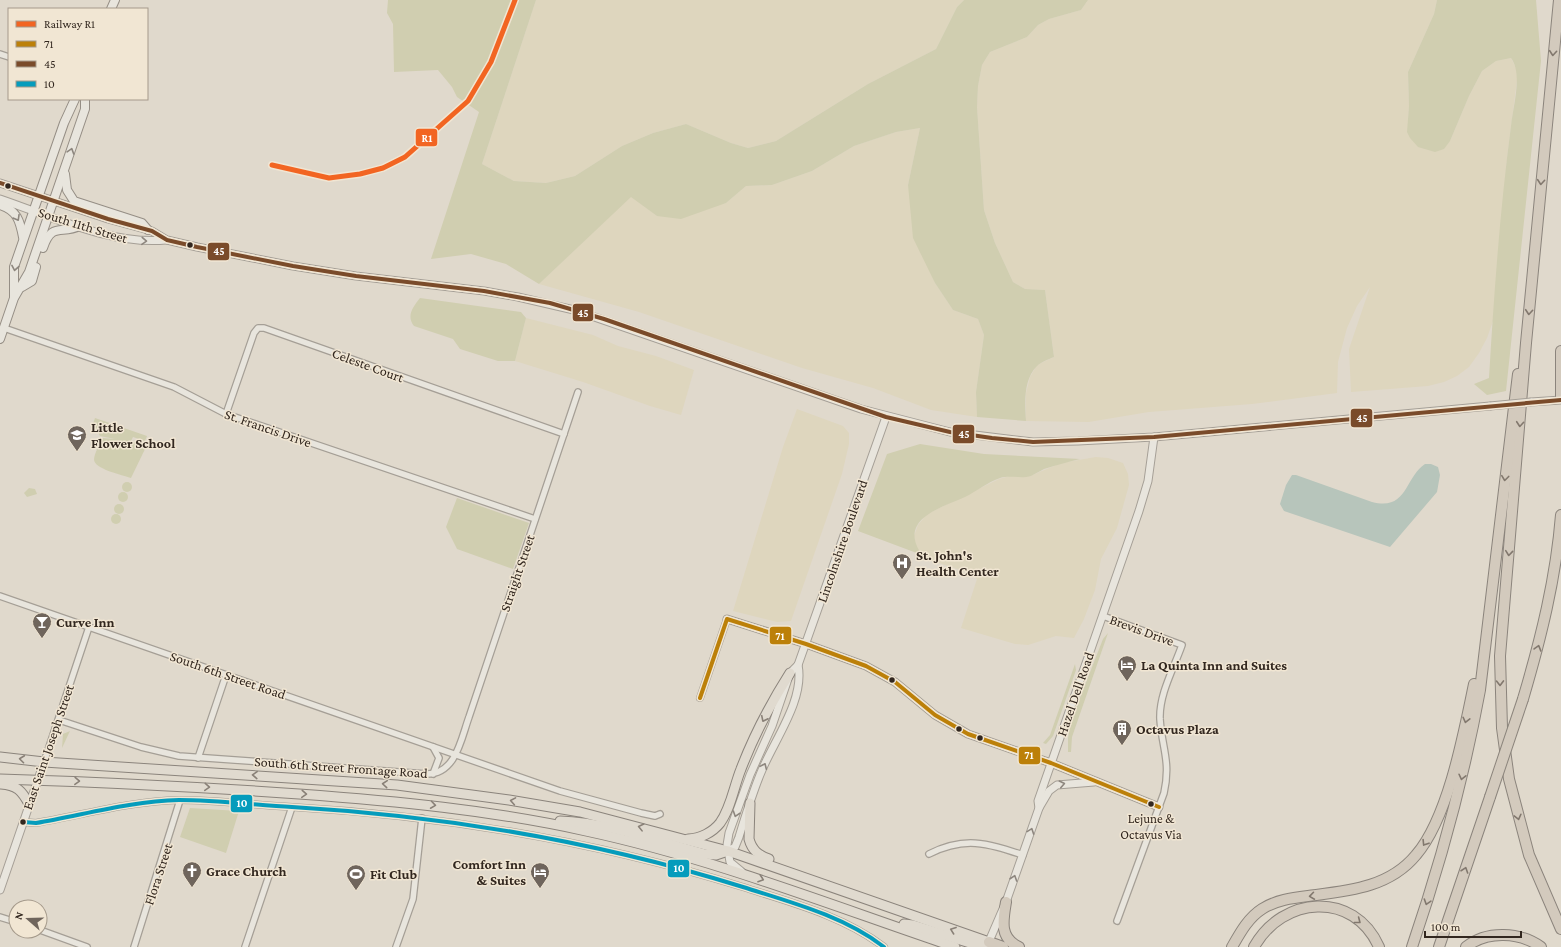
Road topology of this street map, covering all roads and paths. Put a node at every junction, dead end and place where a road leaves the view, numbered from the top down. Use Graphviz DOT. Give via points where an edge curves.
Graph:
graph roads {
  1 [pos="1559,0"];
  2 [pos="75,100"];
  3 [pos="85,100"];
  4 [pos="65,168"];
  5 [pos="0,183"];
  6 [pos="39,196"];
  7 [pos="0,199"];
  8 [pos="54,201"];
  9 [pos="0,205"];
  10 [pos="33,211"];
  11 [pos="48,216"];
  12 [pos="79,226"];
  13 [pos="148,230"];
  14 [pos="24,238"];
  15 [pos="167,240"];
  16 [pos="19,289"];
  17 [pos="14,298"];
  18 [pos="4,328"];
  19 [pos="0,339"];
  20 [pos="1526,343"];
  21 [pos="1561,351"];
  22 [pos="578,392"];
  23 [pos="1561,399"];
  24 [pos="226,414"];
  25 [pos="886,417"];
  26 [pos="564,434"];
  27 [pos="1154,437"];
  28 [pos="1561,515"];
  29 [pos="535,520"];
  30 [pos="0,596"];
  31 [pos="1490,614"];
  32 [pos="1103,616"];
  33 [pos="727,619"];
  34 [pos="90,627"];
  35 [pos="806,644"];
  36 [pos="798,665"];
  37 [pos="790,673"];
  38 [pos="226,675"];
  39 [pos="700,698"];
  40 [pos="58,720"];
  41 [pos="433,747"];
  42 [pos="455,754"];
  43 [pos="0,756"];
  44 [pos="198,758"];
  45 [pos="44,762"];
  46 [pos="1051,763"];
  47 [pos="433,774"];
  48 [pos="0,779"];
  49 [pos="38,780"];
  50 [pos="1096,782"];
  51 [pos="0,784"];
  52 [pos="180,800"];
  53 [pos="750,803"];
  54 [pos="29,804"];
  55 [pos="292,807"];
  56 [pos="1158,807"];
  57 [pos="1039,808"];
  58 [pos="660,814"];
  59 [pos="422,818"];
  60 [pos="534,820"];
  61 [pos="23,822"];
  62 [pos="678,837"];
  63 [pos="728,851"];
  64 [pos="929,854"];
  65 [pos="1023,855"];
  66 [pos="742,872"];
  67 [pos="0,890"];
  68 [pos="1006,902"];
  69 [pos="881,904"];
  70 [pos="887,922"];
  71 [pos="1117,922"];
  72 [pos="1561,929"];
  73 [pos="48,933"];
  74 [pos="988,945"];
  75 [pos="87,947"];
  76 [pos="134,947"];
  77 [pos="246,947"];
  78 [pos="396,947"];
  79 [pos="884,947"];
  80 [pos="939,947"];
  81 [pos="955,947"];
  82 [pos="1003,947"];
  83 [pos="1019,947"];
  84 [pos="1232,947"];
  85 [pos="1254,947"];
  86 [pos="1379,947"];
  87 [pos="1412,947"];
  88 [pos="1439,947"];
  89 [pos="1466,947"];
  90 [pos="1541,947"];
  1 -- 20 [label="highway, one-way"];
  2 -- 6 [label="main road"];
  4 -- 3 [label="main road, one-way"];
  4 -- 8 [label="main road"];
  4 -- 13 [label="main road" via="67,190 74,201 142,223"];
  5 -- 6 [label="street, South 11th Street"];
  6 -- 8 [label="street, South 11th Street"];
  6 -- 10 [label="main road"];
  7 -- 10 [label="street, South 11th Street"];
  8 -- 11 [label="main road"];
  8 -- 13 [label="street, South 11th Street"];
  9 -- 14 [label="main road, one-way" via="16,214"];
  10 -- 11 [label="street, South 11th Street"];
  10 -- 14 [label="main road"];
  11 -- 12 [label="street, South 11th Street"];
  11 -- 16 [label="main road" via="29,272"];
  12 -- 15 [label="street, South 11th Street, one-way" via="131,240"];
  12 -- 16 [label="main road" via="59,230 49,236 32,280"];
  13 -- 15 [label="street, South 11th Street"];
  14 -- 17 [label="main road, one-way" via="14,267"];
  15 -- 25 [label="street, South 11th Street" via="293,266 484,291 550,304 604,319"];
  16 -- 17 [label="main road"];
  17 -- 18 [label="main road"];
  18 -- 19 [label="main road"];
  18 -- 24 [label="street, St. Francis Drive" via="174,387"];
  20 -- 31 [label="highway, one-way" via="1516,381"];
  20 -- 72 [label="highway, one-way" via="1501,648 1502,728 1509,779 1523,837 1541,887"];
  21 -- 23 [label="highway"];
  22 -- 26 [label="street, Straight Street"];
  23 -- 27 [label="street, South 11th Street, bridge"];
  24 -- 26 [label="street, Celeste Court" via="254,333 258,328 264,328"];
  24 -- 29 [label="street, St. Francis Drive"];
  25 -- 27 [label="street, South 11th Street" via="950,432 1026,441"];
  25 -- 35 [label="street, Lincolnshire Boulevard"];
  26 -- 29 [label="street, Straight Street"];
  27 -- 32 [label="street, Hazel Dell Road" via="1148,481"];
  88 -- 28 [label="highway, one-way, bridge" via="1523,699 1544,629 1556,567"];
  29 -- 42 [label="street, Straight Street"];
  30 -- 34 [label="street, South 6th Street Road"];
  31 -- 84 [label="highway, one-way" via="1448,790 1437,819 1421,849 1405,866 1371,885 1288,899 1267,906 1250,920"];
  31 -- 87 [label="highway, one-way" via="1480,690 1464,769 1442,855"];
  32 -- 46 [label="street, Hazel Dell Road"];
  32 -- 56 [label="street, Brevis Drive" via="1182,645 1164,693 1161,709 1168,773"];
  33 -- 35 [label="street"];
  33 -- 39 [label="street"];
  34 -- 38 [label="street, South 6th Street Road"];
  34 -- 40 [label="street, East Saint Joseph Street"];
  35 -- 36 [label="street, Lincolnshire Boulevard"];
  35 -- 46 [label="street" via="885,675 945,721 968,734"];
  36 -- 37 [label="street, Lincolnshire Boulevard"];
  53 -- 36 [label="street, Lincolnshire Boulevard, one-way" via="794,700 801,679"];
  37 -- 62 [label="main road, one-way" via="758,731 721,822 710,832 699,837"];
  37 -- 63 [label="street, Lincolnshire Boulevard, one-way" via="772,726 742,797 730,833"];
  38 -- 41 [label="street, South 6th Street Road"];
  38 -- 44 [label="street"];
  40 -- 44 [label="street, South 6th Street Frontage Road" via="157,752"];
  40 -- 45 [label="street, East Saint Joseph Street"];
  41 -- 42 [label="street, South 6th Street Road"];
  41 -- 47 [label="street" via="439,758"];
  42 -- 47 [label="street, South 6th Street Frontage Road" via="448,767"];
  42 -- 58 [label="street" via="590,800 655,816"];
  45 -- 43 [label="main road, one-way"];
  44 -- 47 [label="street, South 6th Street Frontage Road"];
  45 -- 49 [label="street, East Saint Joseph Street"];
  62 -- 45 [label="main road, one-way" via="580,812 419,787"];
  46 -- 50 [label="street"];
  46 -- 57 [label="street, Hazel Dell Road" via="1038,801"];
  48 -- 49 [label="main road"];
  49 -- 54 [label="street, East Saint Joseph Street"];
  49 -- 60 [label="main road, one-way" via="346,796 428,804"];
  50 -- 56 [label="street"];
  57 -- 50 [label="street, one-way" via="1049,791 1057,785"];
  51 -- 54 [label="main road" via="20,789"];
  52 -- 55 [label="street"];
  52 -- 61 [label="street" via="137,804 36,823"];
  52 -- 76 [label="street, Flora Street"];
  53 -- 63 [label="street, Lincolnshire Boulevard" via="740,837 735,846"];
  53 -- 69 [label="main road" via="748,839 754,851 760,856 859,891"];
  54 -- 61 [label="street, East Saint Joseph Street"];
  55 -- 59 [label="street"];
  55 -- 77 [label="street"];
  56 -- 71 [label="street"];
  65 -- 57 [label="street, Hazel Dell Road, one-way"];
  59 -- 78 [label="street" via="412,899"];
  59 -- 79 [label="street" via="513,830 665,864 828,917 855,929"];
  60 -- 63 [label="main road" via="577,822 704,854 716,855"];
  60 -- 66 [label="main road" via="620,838"];
  61 -- 67 [label="street, East Saint Joseph Street"];
  62 -- 63 [label="main road"];
  63 -- 66 [label="street" via="730,862"];
  63 -- 69 [label="main road"];
  64 -- 65 [label="street" via="947,846 972,842"];
  68 -- 65 [label="street, Hazel Dell Road, one-way"];
  66 -- 70 [label="main road, one-way"];
  68 -- 74 [label="street, Hazel Dell Road"];
  68 -- 83 [label="highway" via="1003,932 1006,938"];
  74 -- 69 [label="main road, one-way"];
  70 -- 74 [label="main road" via="913,925 970,943"];
  70 -- 80 [label="main road" via="909,936"];
  70 -- 81 [label="main road"];
  73 -- 75 [label="street"];
  74 -- 82 [label="highway"];
  85 -- 86 [label="highway, one-way" via="1262,933 1275,921 1297,909 1316,906 1336,909 1353,917 1367,929"];
  89 -- 90 [label="highway" via="1489,937 1510,935"];
}
